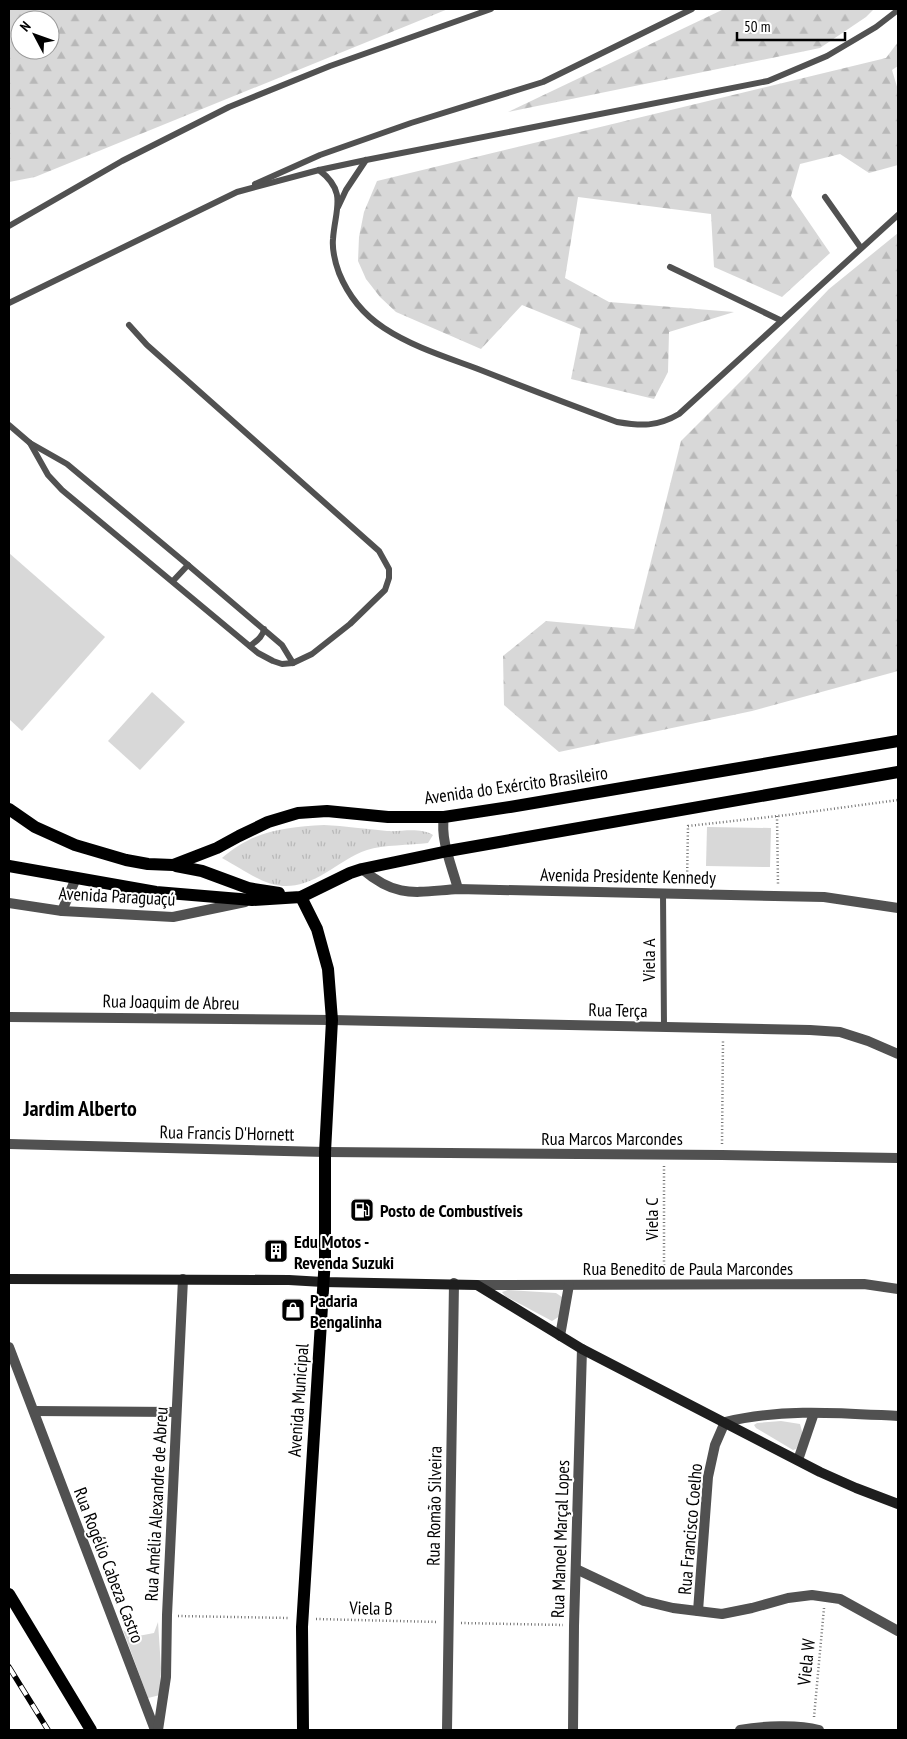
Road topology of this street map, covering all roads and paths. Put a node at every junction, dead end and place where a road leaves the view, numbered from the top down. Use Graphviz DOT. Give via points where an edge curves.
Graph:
graph roads {
  1 [pos="491,9"];
  2 [pos="692,9"];
  3 [pos="898,10"];
  4 [pos="366,160"];
  5 [pos="319,170"];
  6 [pos="238,192"];
  7 [pos="825,197"];
  8 [pos="337,208"];
  9 [pos="898,214"];
  10 [pos="9,226"];
  11 [pos="861,248"];
  12 [pos="670,266"];
  13 [pos="9,303"];
  14 [pos="780,320"];
  15 [pos="129,325"];
  16 [pos="9,425"];
  17 [pos="30,443"];
  18 [pos="188,564"];
  19 [pos="173,581"];
  20 [pos="264,629"];
  21 [pos="250,646"];
  22 [pos="293,663"];
  23 [pos="898,741"];
  24 [pos="898,772"];
  25 [pos="898,800"];
  26 [pos="9,809"];
  27 [pos="777,816"];
  28 [pos="444,817"];
  29 [pos="448,851"];
  30 [pos="173,865"];
  31 [pos="9,866"];
  32 [pos="362,869"];
  33 [pos="76,878"];
  34 [pos="458,889"];
  35 [pos="663,893"];
  36 [pos="687,894"];
  37 [pos="778,896"];
  38 [pos="301,897"];
  39 [pos="252,900"];
  40 [pos="9,904"];
  41 [pos="898,908"];
  42 [pos="62,911"];
  43 [pos="9,1017"];
  44 [pos="332,1020"];
  45 [pos="664,1027"];
  46 [pos="723,1028"];
  47 [pos="898,1054"];
  48 [pos="9,1144"];
  49 [pos="325,1152"];
  50 [pos="664,1154"];
  51 [pos="722,1154"];
  52 [pos="898,1158"];
  53 [pos="9,1279"];
  54 [pos="183,1279"];
  55 [pos="323,1282"];
  56 [pos="454,1283"];
  57 [pos="569,1284"];
  58 [pos="664,1284"];
  59 [pos="477,1285"];
  60 [pos="898,1289"];
  61 [pos="560,1336"];
  62 [pos="9,1347"];
  63 [pos="582,1349"];
  64 [pos="34,1411"];
  65 [pos="176,1412"];
  66 [pos="814,1413"];
  67 [pos="898,1416"];
  68 [pos="725,1422"];
  69 [pos="798,1460"];
  70 [pos="898,1504"];
  71 [pos="576,1569"];
  72 [pos="9,1594"];
  73 [pos="825,1597"];
  74 [pos="698,1611"];
  75 [pos="167,1616"];
  76 [pos="302,1619"];
  77 [pos="448,1622"];
  78 [pos="574,1626"];
  79 [pos="898,1631"];
  80 [pos="164,1694"];
  81 [pos="142,1696"];
  82 [pos="816,1729"];
  83 [pos="91,1730"];
  84 [pos="157,1730"];
  85 [pos="303,1730"];
  86 [pos="447,1730"];
  87 [pos="573,1730"];
  88 [pos="740,1730"];
  1 -- 10 [label="lane" via="330,66 229,107 122,161"];
  2 -- 6 [label="lane" via="543,82 320,155"];
  3 -- 4 [label="lane" via="827,56 768,81"];
  4 -- 5 [label="lane"];
  4 -- 8 [label="lane"];
  5 -- 6 [label="lane"];
  5 -- 8 [label="lane" via="335,187"];
  6 -- 13 [label="lane"];
  7 -- 11 [label="lane"];
  8 -- 14 [label="lane" via="332,241 334,259 358,304 384,328 422,348 617,422 649,426 679,414"];
  9 -- 11 [label="lane"];
  11 -- 14 [label="lane"];
  12 -- 14 [label="lane"];
  15 -- 22 [label="lane" via="147,345 378,551 389,569 385,590 350,624 312,654"];
  16 -- 17 [label="lane"];
  17 -- 18 [label="lane" via="67,464"];
  17 -- 19 [label="lane" via="48,475 62,490"];
  18 -- 19 [label="lane"];
  18 -- 20 [label="lane"];
  19 -- 21 [label="lane"];
  20 -- 21 [label="lane" via="264,634"];
  20 -- 22 [label="lane" via="282,645"];
  21 -- 22 [label="lane" via="273,661"];
  23 -- 28 [label="main road, Avenida do Exército Brasileiro"];
  24 -- 29 [label="main road"];
  25 -- 27 [label="path"];
  26 -- 30 [label="main road, Avenida do Exército Brasileiro" via="35,827 75,845 126,860"];
  27 -- 36 [label="path" via="688,826"];
  27 -- 37 [label="path"];
  28 -- 29 [label="street" via="443,833"];
  28 -- 30 [label="main road, Avenida do Exército Brasileiro" via="388,818 327,811 298,813 268,822 217,848"];
  29 -- 32 [label="main road"];
  29 -- 34 [label="street"];
  30 -- 38 [label="main road" via="202,871 248,888"];
  31 -- 33 [label="main road"];
  32 -- 34 [label="street, Avenida Presidente Kennedy" via="375,880 407,892"];
  32 -- 38 [label="main road"];
  33 -- 39 [label="main road" via="156,892"];
  33 -- 42 [label="street"];
  34 -- 35 [label="street, Avenida Presidente Kennedy"];
  35 -- 36 [label="street, Avenida Presidente Kennedy"];
  35 -- 45 [label="lane, Viela A"];
  36 -- 37 [label="street, Avenida Presidente Kennedy"];
  37 -- 41 [label="street, Avenida Presidente Kennedy" via="824,897"];
  38 -- 39 [label="main road"];
  38 -- 44 [label="main road, Avenida Municipal" via="317,929 328,969"];
  39 -- 42 [label="street, Avenida Paraguaçú" via="173,918"];
  40 -- 42 [label="street, Avenida Paraguaçú"];
  43 -- 44 [label="street, Rua Joaquim de Abreu"];
  44 -- 45 [label="street, Rua Terça"];
  44 -- 49 [label="main road, Avenida Municipal"];
  45 -- 46 [label="street, Rua Terça"];
  46 -- 47 [label="street, Rua Terça" via="840,1032"];
  46 -- 51 [label="path"];
  48 -- 49 [label="street, Rua Francis D'Hornett"];
  49 -- 50 [label="street, Rua Marcos Marcondes"];
  49 -- 55 [label="main road, Avenida Municipal"];
  50 -- 51 [label="street, Rua Marcos Marcondes"];
  50 -- 58 [label="path, Viela C"];
  51 -- 52 [label="street, Rua Marcos Marcondes"];
  53 -- 54 [label="main road"];
  54 -- 55 [label="main road"];
  54 -- 65 [label="street, Rua Amélia Alexandre de Abreu"];
  55 -- 56 [label="main road"];
  55 -- 76 [label="main road, Avenida Municipal"];
  56 -- 59 [label="main road"];
  56 -- 77 [label="street, Rua Romão Silveira"];
  57 -- 58 [label="street, Rua Benedito de Paula Marcondes"];
  57 -- 59 [label="street, Rua Benedito de Paula Marcondes"];
  57 -- 61 [label="street"];
  58 -- 60 [label="street, Rua Benedito de Paula Marcondes" via="864,1284"];
  59 -- 61 [label="main road"];
  61 -- 63 [label="main road"];
  62 -- 64 [label="street, Rua Rogélio Cabeza Castro"];
  63 -- 68 [label="main road"];
  63 -- 71 [label="street, Rua Manoel Marçal Lopes"];
  64 -- 65 [label="street"];
  64 -- 81 [label="street, Rua Rogélio Cabeza Castro"];
  65 -- 75 [label="street, Rua Amélia Alexandre de Abreu"];
  66 -- 67 [label="street"];
  66 -- 68 [label="street" via="776,1413"];
  66 -- 69 [label="street"];
  68 -- 69 [label="main road"];
  68 -- 74 [label="street, Rua Francisco Coelho" via="715,1445 708,1477"];
  69 -- 70 [label="main road"];
  71 -- 74 [label="street" via="644,1600"];
  71 -- 78 [label="street, Rua Manoel Marçal Lopes"];
  72 -- 83 [label="main road"];
  73 -- 74 [label="street" via="788,1598 722,1614"];
  73 -- 79 [label="street" via="840,1599"];
  73 -- 82 [label="path, Viela W"];
  75 -- 76 [label="path, Viela B"];
  75 -- 80 [label="street, Rua Amélia Alexandre de Abreu"];
  76 -- 77 [label="path, Viela B"];
  76 -- 85 [label="main road, Avenida Municipal"];
  77 -- 78 [label="path, Viela B"];
  77 -- 86 [label="street, Rua Romão Silveira"];
  78 -- 87 [label="street, Rua Manoel Marçal Lopes"];
  80 -- 81 [label="street" via="154,1703 147,1703"];
  80 -- 84 [label="street, Rua Amélia Alexandre de Abreu"];
  81 -- 84 [label="street, Rua Rogélio Cabeza Castro"];
  82 -- 88 [label="street" via="780,1726"];
}
